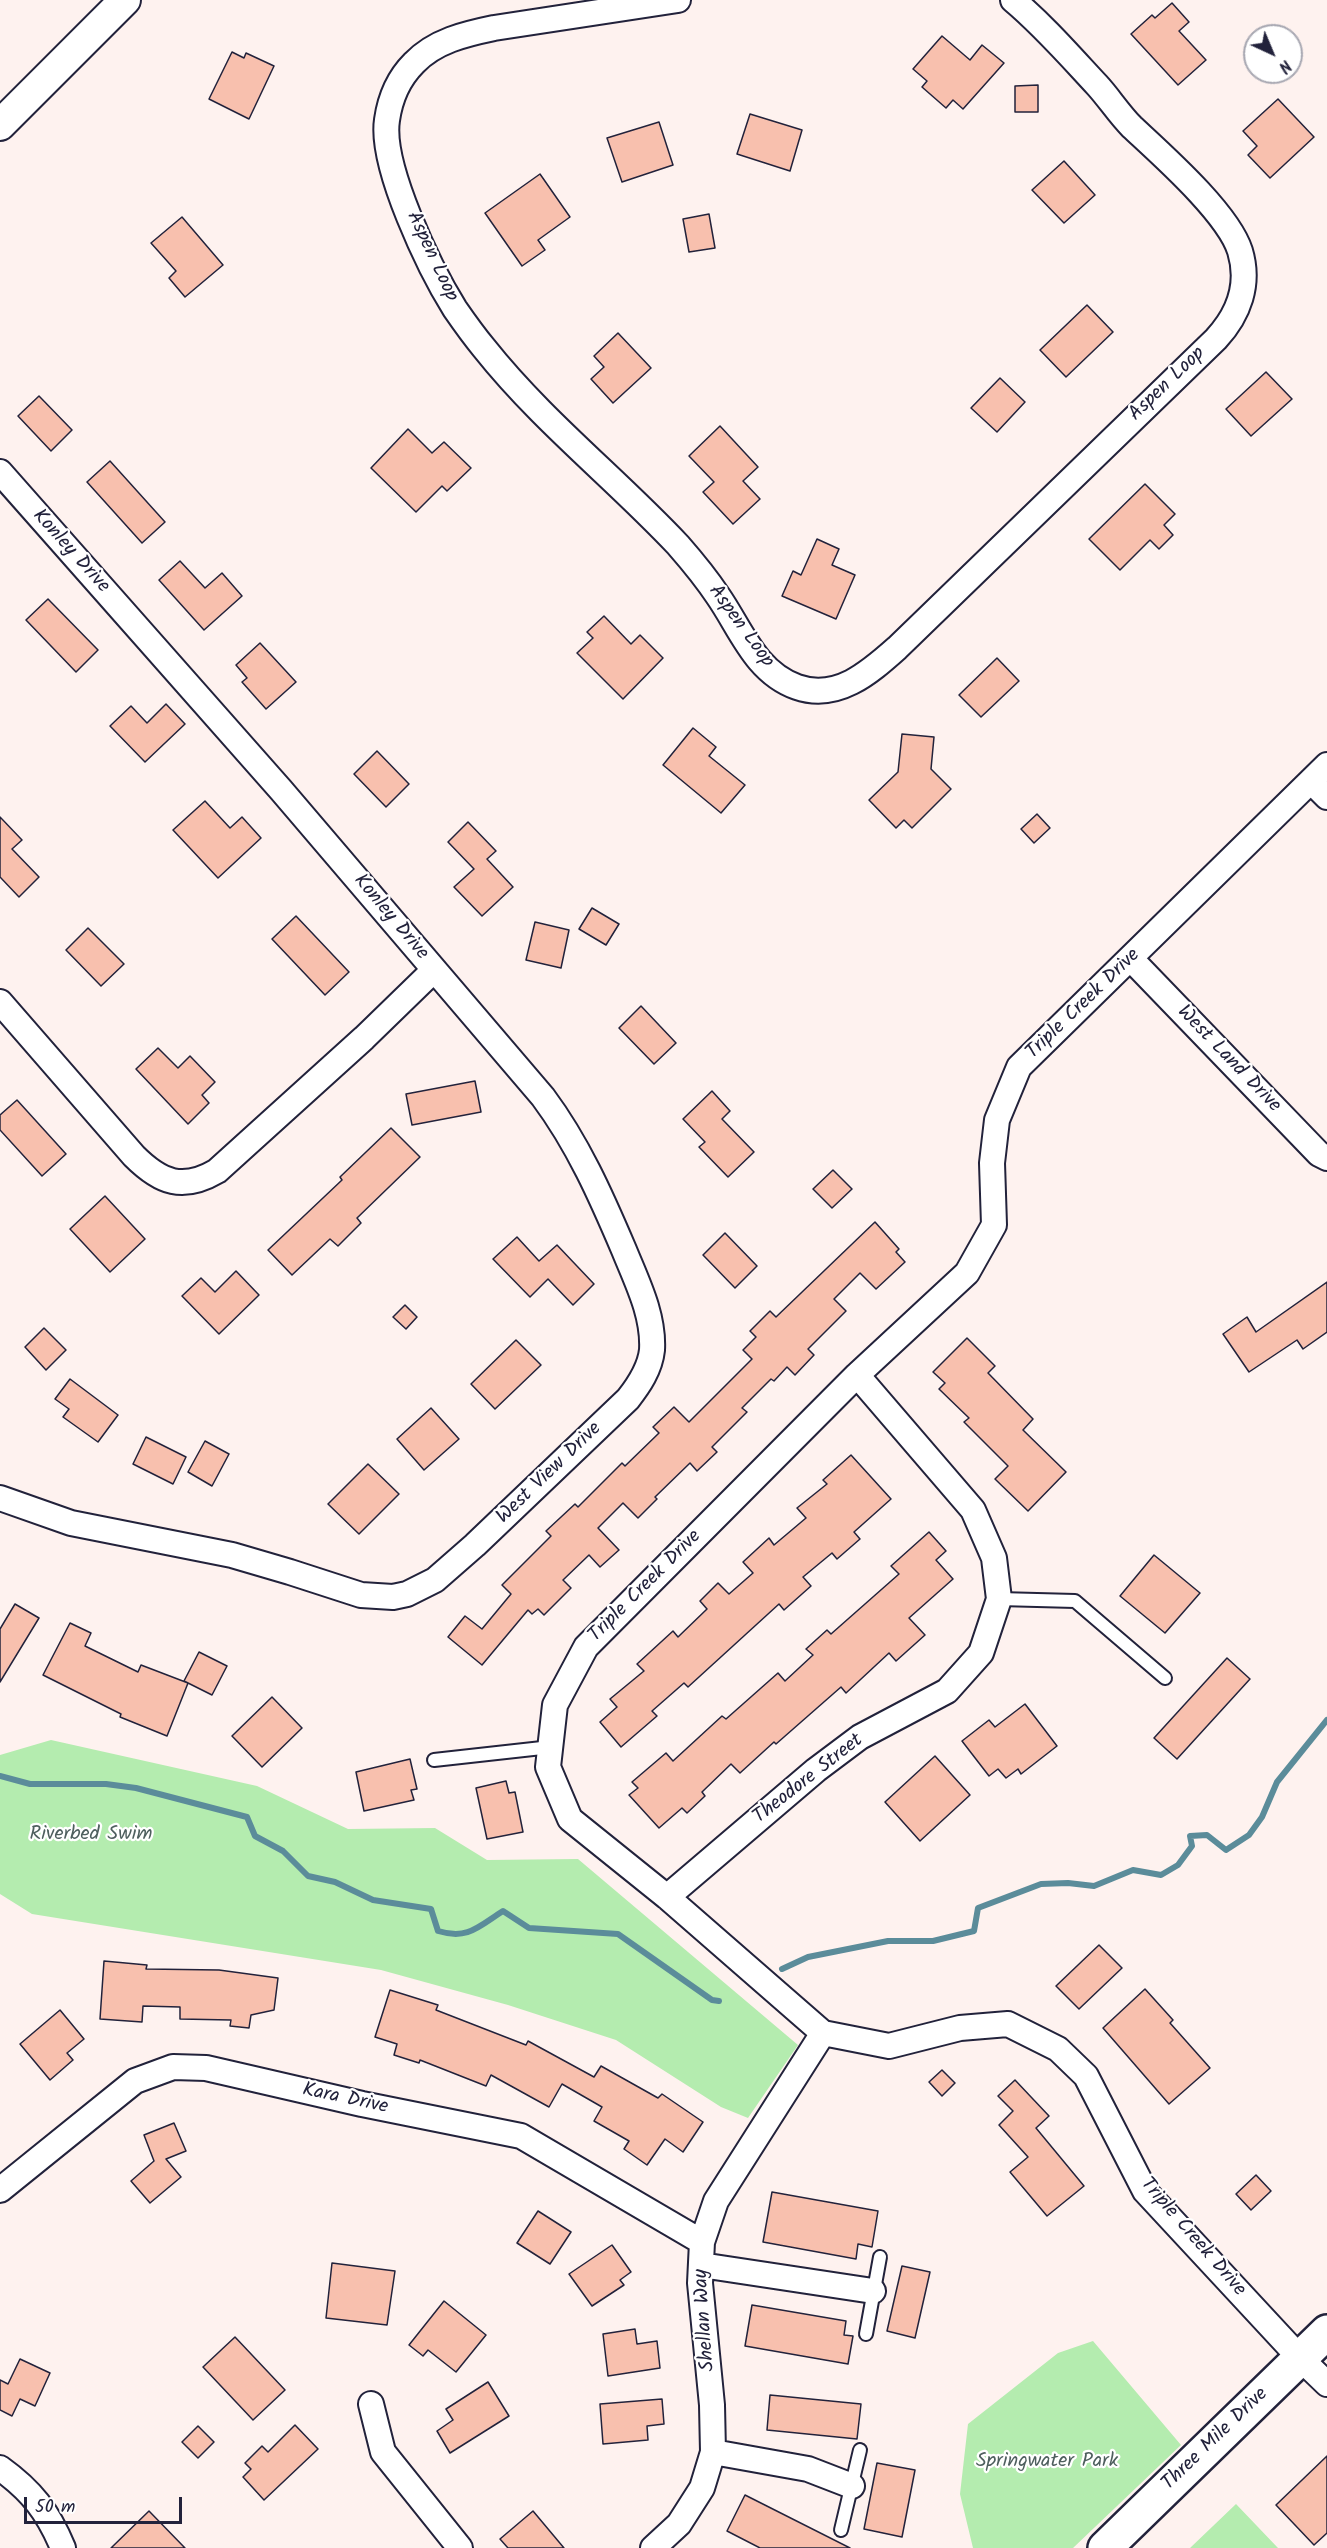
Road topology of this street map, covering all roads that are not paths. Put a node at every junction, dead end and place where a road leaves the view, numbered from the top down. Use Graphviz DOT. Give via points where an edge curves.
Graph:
graph roads {
  1 [pos="125,0"];
  2 [pos="678,0"];
  3 [pos="1013,0"];
  4 [pos="0,125"];
  5 [pos="0,472"];
  6 [pos="1322,781"];
  7 [pos="1131,959"];
  8 [pos="434,970"];
  9 [pos="0,1002"];
  10 [pos="1327,1158"];
  11 [pos="857,1376"];
  12 [pos="0,1498"];
  13 [pos="999,1599"];
  14 [pos="1165,1678"];
  15 [pos="550,1747"];
  16 [pos="434,1760"];
  17 [pos="667,1897"];
  18 [pos="823,2033"];
  19 [pos="0,2190"];
  20 [pos="702,2254"];
  21 [pos="880,2257"];
  22 [pos="873,2292"];
  23 [pos="1327,2332"];
  24 [pos="866,2334"];
  25 [pos="1300,2358"];
  26 [pos="1327,2384"];
  27 [pos="371,2404"];
  28 [pos="860,2450"];
  29 [pos="713,2452"];
  30 [pos="0,2468"];
  31 [pos="852,2486"];
  32 [pos="841,2530"];
  33 [pos="63,2548"];
  34 [pos="460,2548"];
  35 [pos="652,2548"];
  36 [pos="1105,2548"];
  1 -- 4 [label="street"];
  2 -- 3 [label="street, Aspen Loop" via="494,28 438,44 415,61 399,83 387,122 389,149 413,223 440,282 485,350 560,433 686,554 768,670 783,681 816,691 851,684 897,648 1216,339 1240,302 1243,262 1235,239 1220,218"];
  5 -- 8 [label="street, Konley Drive"];
  6 -- 7 [label="street, Triple Creek Drive"];
  7 -- 10 [label="street, West Land Drive"];
  7 -- 11 [label="street, Triple Creek Drive" via="1019,1067 998,1120 992,1163 994,1225 967,1273"];
  8 -- 9 [label="street, Konley Drive" via="217,1171 201,1180 183,1183 165,1180 148,1170"];
  8 -- 12 [label="street, West View Drive" via="543,1097 582,1156 621,1242 648,1315 652,1352 647,1370 628,1399 435,1580 393,1597 361,1595 232,1555 71,1523"];
  11 -- 13 [label="street, Theodore Street" via="973,1510 994,1558"];
  11 -- 15 [label="street, Triple Creek Drive" via="586,1647 555,1706"];
  13 -- 14 [label="lane" via="1076,1601"];
  13 -- 17 [label="street, Theodore Street" via="981,1653 947,1691 851,1744"];
  15 -- 16 [label="lane"];
  15 -- 17 [label="street, Triple Creek Drive" via="548,1767 570,1819"];
  17 -- 18 [label="street, Triple Creek Drive"];
  18 -- 20 [label="street, Shellan Way" via="716,2202"];
  18 -- 25 [label="street, Triple Creek Drive" via="889,2046 960,2028 1008,2024 1058,2049 1086,2076 1145,2191"];
  19 -- 20 [label="street, Kara Drive" via="135,2081 173,2067 206,2068 521,2136"];
  20 -- 22 [label="street"];
  20 -- 29 [label="street, Shellan Way" via="700,2283"];
  21 -- 22 [label="lane"];
  22 -- 24 [label="lane"];
  23 -- 25 [label="main road, Three Mile Drive"];
  25 -- 26 [label="street, Triple Creek Drive"];
  25 -- 36 [label="main road, Three Mile Drive"];
  27 -- 34 [label="street" via="383,2452"];
  28 -- 31 [label="lane"];
  29 -- 31 [label="street" via="808,2469"];
  29 -- 35 [label="street, Shellan Way" via="702,2488 679,2523"];
  30 -- 33 [label="street" via="24,2485 53,2524"];
  31 -- 32 [label="lane"];
}
